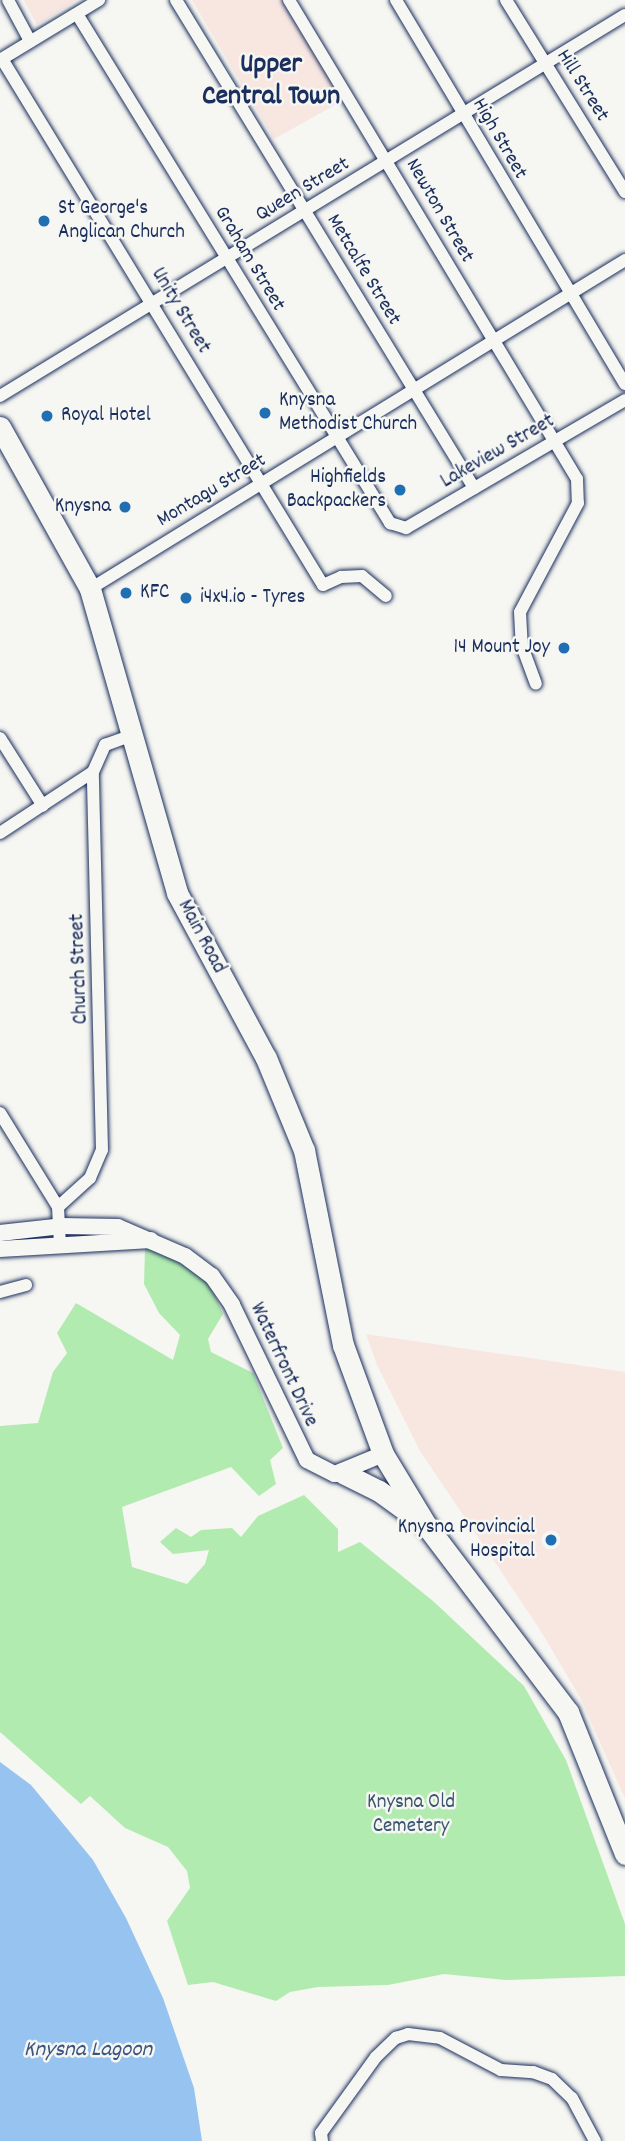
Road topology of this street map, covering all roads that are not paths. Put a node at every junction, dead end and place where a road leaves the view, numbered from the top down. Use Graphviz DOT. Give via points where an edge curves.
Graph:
graph roads {
  1 [pos="8,0"];
  2 [pos="99,0"];
  3 [pos="176,0"];
  4 [pos="289,0"];
  5 [pos="396,0"];
  6 [pos="506,0"];
  7 [pos="77,14"];
  8 [pos="625,15"];
  9 [pos="30,41"];
  10 [pos="1,60"];
  11 [pos="545,63"];
  12 [pos="463,116"];
  13 [pos="388,161"];
  14 [pos="625,191"];
  15 [pos="305,213"];
  16 [pos="226,258"];
  17 [pos="625,260"];
  18 [pos="570,296"];
  19 [pos="153,302"];
  20 [pos="493,345"];
  21 [pos="625,384"];
  22 [pos="414,393"];
  23 [pos="0,396"];
  24 [pos="625,400"];
  25 [pos="0,427"];
  26 [pos="335,440"];
  27 [pos="553,442"];
  28 [pos="260,483"];
  29 [pos="474,488"];
  30 [pos="390,523"];
  31 [pos="90,589"];
  32 [pos="386,596"];
  33 [pos="536,684"];
  34 [pos="132,735"];
  35 [pos="0,738"];
  36 [pos="93,772"];
  37 [pos="43,806"];
  38 [pos="0,833"];
  39 [pos="0,1113"];
  40 [pos="58,1207"];
  41 [pos="62,1226"];
  42 [pos="0,1233"];
  43 [pos="151,1240"];
  44 [pos="60,1243"];
  45 [pos="0,1249"];
  46 [pos="26,1285"];
  47 [pos="0,1292"];
  48 [pos="383,1454"];
  49 [pos="343,1473"];
  50 [pos="426,1525"];
  51 [pos="625,1854"];
  52 [pos="322,2141"];
  53 [pos="595,2141"];
  1 -- 9 [label="street"];
  2 -- 7 [label="street"];
  3 -- 15 [label="street, Metcalfe Street"];
  4 -- 13 [label="street, Newton Street"];
  5 -- 12 [label="street, High Street"];
  6 -- 11 [label="street, Hill Street"];
  7 -- 9 [label="street"];
  7 -- 16 [label="street, Graham Street"];
  8 -- 11 [label="street, Queen Street"];
  9 -- 10 [label="street"];
  10 -- 19 [label="street, Unity Street"];
  11 -- 12 [label="street, Queen Street"];
  11 -- 14 [label="street, Hill Street"];
  12 -- 13 [label="street, Queen Street"];
  12 -- 18 [label="street, High Street"];
  13 -- 15 [label="street, Queen Street"];
  13 -- 20 [label="street, Newton Street"];
  15 -- 16 [label="street, Queen Street"];
  15 -- 22 [label="street, Metcalfe Street"];
  16 -- 19 [label="street, Queen Street"];
  16 -- 26 [label="street, Graham Street"];
  17 -- 18 [label="street"];
  18 -- 20 [label="street, Montagu Street"];
  18 -- 21 [label="street"];
  19 -- 23 [label="street, Queen Street"];
  19 -- 28 [label="street, Unity Street"];
  20 -- 22 [label="street, Montagu Street"];
  20 -- 27 [label="street, Newton Street"];
  22 -- 26 [label="street, Montagu Street"];
  22 -- 29 [label="street, Metcalfe Street"];
  24 -- 27 [label="street, Lakeview Street"];
  25 -- 31 [label="highway, Main Road"];
  26 -- 28 [label="street, Montagu Street"];
  26 -- 30 [label="street, Graham Street"];
  27 -- 29 [label="street, Lakeview Street"];
  27 -- 33 [label="street, Newton Street" via="577,479 578,503 520,612 522,646"];
  28 -- 31 [label="street, Montagu Street"];
  28 -- 32 [label="street, Unity Street" via="323,585 341,577 362,576"];
  29 -- 30 [label="street, Lakeview Street" via="406,528"];
  31 -- 34 [label="highway, Main Road"];
  34 -- 36 [label="street" via="105,745"];
  34 -- 48 [label="highway, Main Road" via="177,893 266,1058 304,1150 343,1345"];
  35 -- 37 [label="street"];
  36 -- 37 [label="street"];
  36 -- 40 [label="street, Church Street" via="102,1150 90,1178"];
  37 -- 38 [label="street"];
  39 -- 40 [label="street"];
  40 -- 41 [label="street"];
  41 -- 42 [label="street, Waterfront Drive"];
  41 -- 43 [label="street, Waterfront Drive" via="118,1227"];
  41 -- 44 [label="street"];
  43 -- 44 [label="street, Waterfront Drive"];
  43 -- 49 [label="street, Waterfront Drive" via="185,1256 212,1276 232,1305 307,1460 316,1468"];
  44 -- 45 [label="street, Waterfront Drive"];
  46 -- 47 [label="street"];
  48 -- 49 [label="street"];
  48 -- 50 [label="highway, Main Road"];
  49 -- 50 [label="highway" via="379,1490"];
  50 -- 51 [label="highway" via="568,1712"];
  52 -- 53 [label="street" via="329,2122 376,2057 396,2038 408,2034 440,2038 501,2070 533,2072 552,2079 572,2098"];
}
